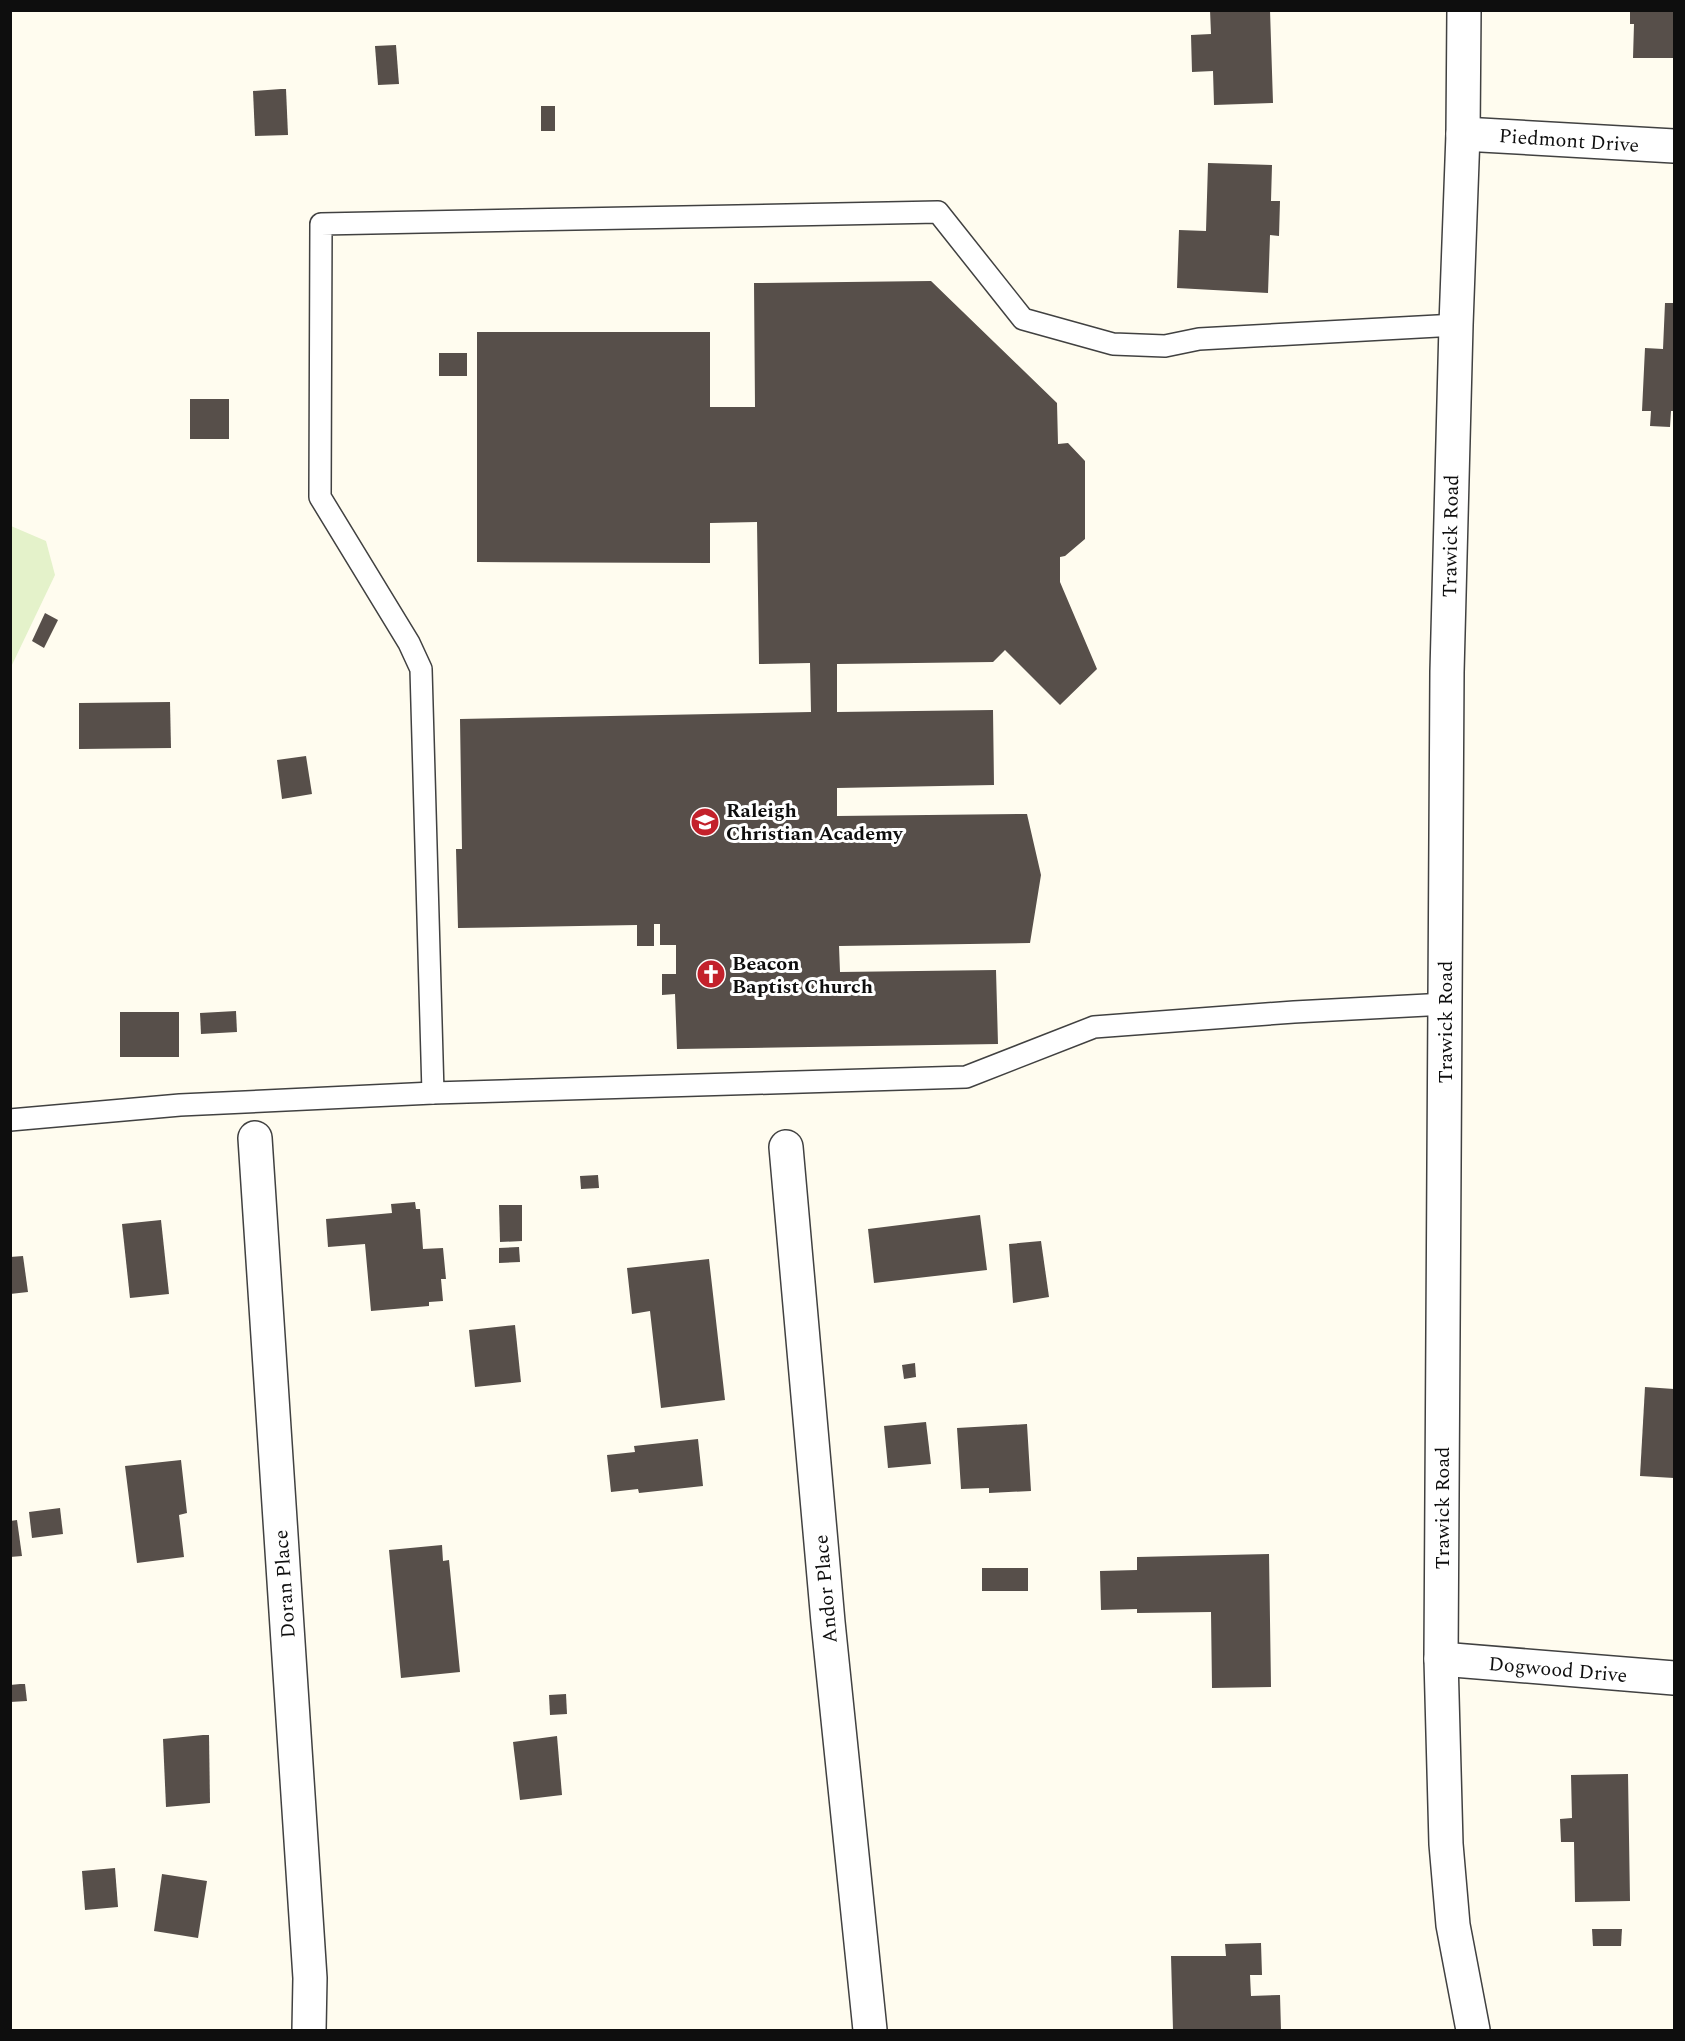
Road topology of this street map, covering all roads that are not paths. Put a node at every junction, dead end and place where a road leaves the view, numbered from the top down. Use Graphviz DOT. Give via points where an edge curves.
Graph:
graph roads {
  1 [pos="1464,10"];
  2 [pos="1463,134"];
  3 [pos="1674,147"];
  4 [pos="1456,325"];
  5 [pos="1446,1004"];
  6 [pos="433,1093"];
  7 [pos="10,1120"];
  8 [pos="255,1138"];
  9 [pos="786,1147"];
  10 [pos="1441,1659"];
  11 [pos="1674,1678"];
  12 [pos="309,2031"];
  13 [pos="870,2031"];
  14 [pos="1473,2031"];
  1 -- 2 [label="street, Trawick Road"];
  2 -- 3 [label="street, Piedmont Drive"];
  2 -- 4 [label="street, Trawick Road"];
  4 -- 5 [label="street, Trawick Road" via="1447,672"];
  4 -- 6 [label="lane" via="1199,339 1165,346 1113,344 1023,319 938,212 321,224 320,497 421,669"];
  5 -- 6 [label="lane" via="1094,1027 966,1077"];
  5 -- 10 [label="street, Trawick Road"];
  6 -- 7 [label="lane" via="180,1105"];
  8 -- 12 [label="street, Doran Place" via="310,1978"];
  9 -- 13 [label="street, Andor Place" via="828,1622"];
  10 -- 11 [label="street, Dogwood Drive"];
  10 -- 14 [label="street, Trawick Road" via="1446,1844 1453,1925"];
}
